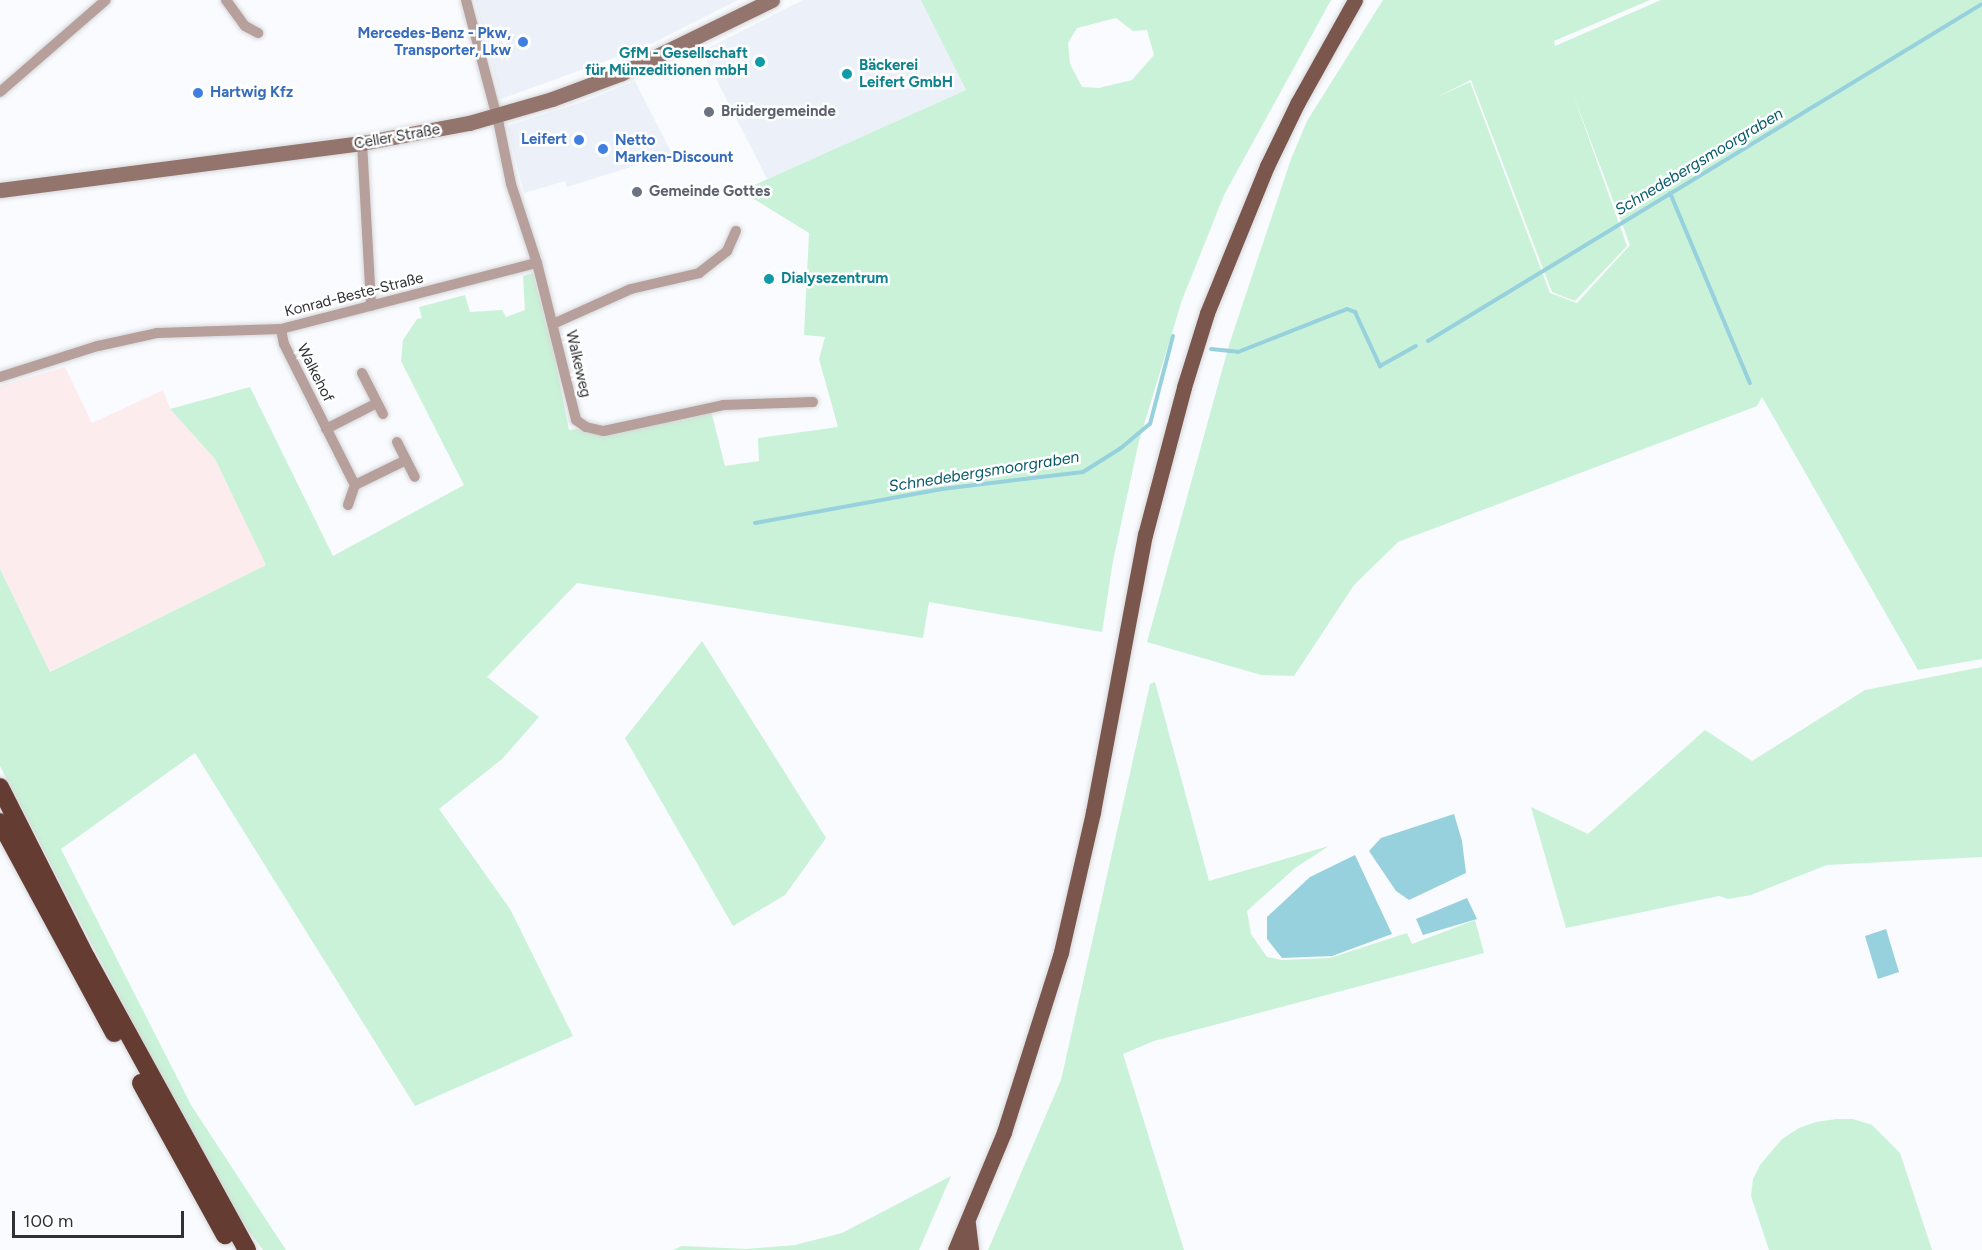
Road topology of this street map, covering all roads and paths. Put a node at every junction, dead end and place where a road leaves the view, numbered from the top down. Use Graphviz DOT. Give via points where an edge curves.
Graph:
graph roads {
  1 [pos="106,0"];
  2 [pos="226,0"];
  3 [pos="466,0"];
  4 [pos="772,0"];
  5 [pos="1355,0"];
  6 [pos="258,33"];
  7 [pos="0,92"];
  8 [pos="496,116"];
  9 [pos="362,143"];
  10 [pos="0,190"];
  11 [pos="736,231"];
  12 [pos="537,263"];
  13 [pos="371,306"];
  14 [pos="553,324"];
  15 [pos="281,329"];
  16 [pos="362,373"];
  17 [pos="0,377"];
  18 [pos="813,402"];
  19 [pos="377,403"];
  20 [pos="383,414"];
  21 [pos="326,429"];
  22 [pos="397,442"];
  23 [pos="406,460"];
  24 [pos="415,477"];
  25 [pos="356,485"];
  26 [pos="348,505"];
  27 [pos="0,787"];
  28 [pos="0,822"];
  29 [pos="968,1221"];
  30 [pos="233,1250"];
  31 [pos="247,1250"];
  32 [pos="955,1250"];
  33 [pos="971,1250"];
  1 -- 7 [label="street"];
  2 -- 6 [label="street" via="245,26"];
  3 -- 8 [label="street, Walkeweg"];
  4 -- 8 [label="street, Celler Straße" via="622,73"];
  5 -- 29 [label="main road" via="1267,166 1208,313 1184,387 1145,536 1093,812 1061,952 1021,1083"];
  8 -- 9 [label="street, Celler Straße"];
  8 -- 12 [label="street, Walkeweg" via="511,184"];
  9 -- 10 [label="street, Celler Straße"];
  9 -- 13 [label="street"];
  11 -- 14 [label="street" via="727,251 699,273 631,289"];
  12 -- 13 [label="street, Konrad-Beste-Straße"];
  12 -- 14 [label="street, Walkeweg"];
  13 -- 15 [label="street, Konrad-Beste-Straße"];
  14 -- 18 [label="street, Walkeweg" via="576,420 586,427 604,431 723,405"];
  15 -- 17 [label="street, Konrad-Beste-Straße" via="157,333 98,346"];
  15 -- 21 [label="street, Walkehof" via="284,344"];
  16 -- 19 [label="street"];
  19 -- 20 [label="street"];
  19 -- 21 [label="street"];
  21 -- 25 [label="street, Walkehof"];
  22 -- 23 [label="street"];
  23 -- 24 [label="street"];
  23 -- 25 [label="street"];
  25 -- 26 [label="street"];
  27 -- 31 [label="highway" via="86,957"];
  28 -- 30 [label="highway"];
  29 -- 32 [label="main road"];
  29 -- 33 [label="main road"];
}
